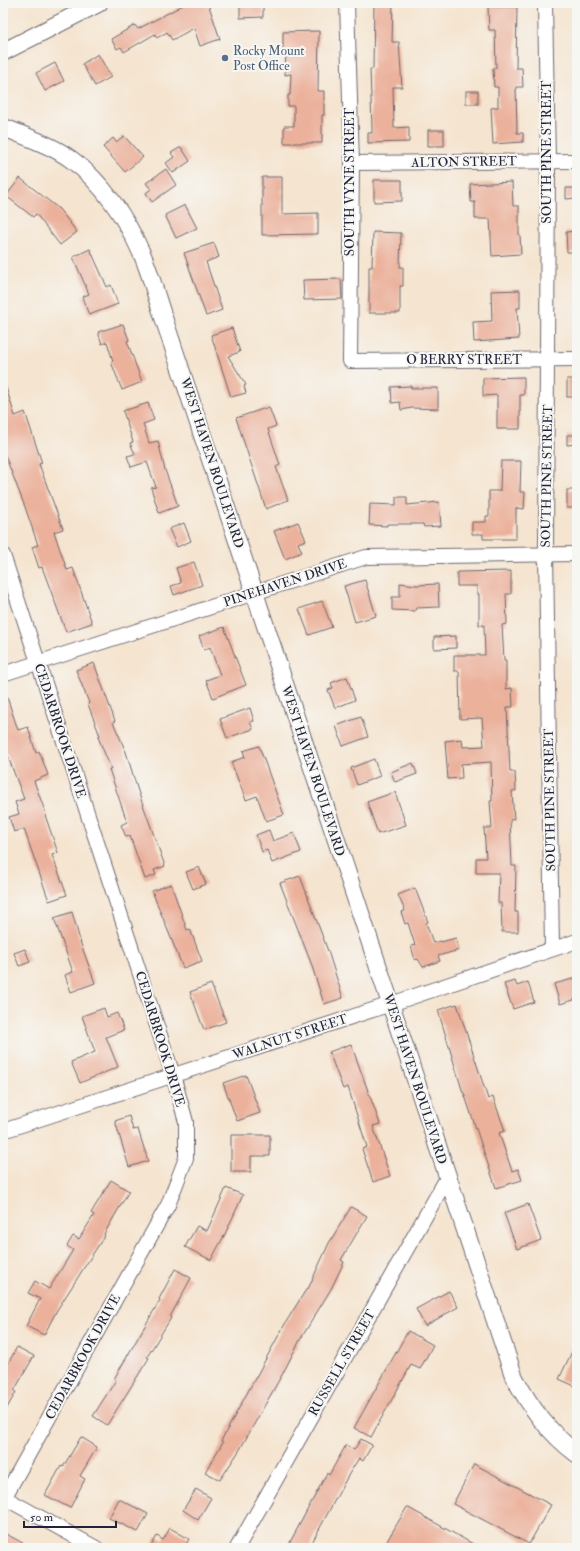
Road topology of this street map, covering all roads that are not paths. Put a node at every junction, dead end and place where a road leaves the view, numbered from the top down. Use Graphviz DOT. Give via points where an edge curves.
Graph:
graph roads {
  1 [pos="99,3"];
  2 [pos="347,3"];
  3 [pos="545,3"];
  4 [pos="3,52"];
  5 [pos="3,127"];
  6 [pos="548,161"];
  7 [pos="577,162"];
  8 [pos="352,163"];
  9 [pos="548,359"];
  10 [pos="577,359"];
  11 [pos="350,361"];
  12 [pos="546,553"];
  13 [pos="577,554"];
  14 [pos="3,555"];
  15 [pos="254,593"];
  16 [pos="38,663"];
  17 [pos="3,674"];
  18 [pos="577,941"];
  19 [pos="552,949"];
  20 [pos="390,1004"];
  21 [pos="173,1075"];
  22 [pos="3,1131"];
  23 [pos="448,1178"];
  24 [pos="577,1454"];
  25 [pos="4,1497"];
  26 [pos="96,1548"];
  27 [pos="237,1548"];
  1 -- 4 [label="street"];
  2 -- 8 [label="street, SOUTH VYNE STREET"];
  3 -- 6 [label="street, SOUTH PINE STREET"];
  5 -- 15 [label="street, WEST HAVEN BOULEVARD" via="71,160 89,175 104,193 131,233 141,253 160,307"];
  6 -- 7 [label="street, ALTON STREET"];
  6 -- 8 [label="street, ALTON STREET"];
  6 -- 9 [label="street, SOUTH PINE STREET"];
  8 -- 11 [label="street, SOUTH VYNE STREET"];
  9 -- 10 [label="street, O BERRY STREET"];
  9 -- 11 [label="street, O BERRY STREET"];
  9 -- 12 [label="street, SOUTH PINE STREET"];
  12 -- 13 [label="street, PINEHAVEN DRIVE"];
  12 -- 15 [label="street, PINEHAVEN DRIVE" via="366,557"];
  12 -- 19 [label="street, SOUTH PINE STREET"];
  14 -- 16 [label="street, CEDARBROOK DRIVE"];
  15 -- 16 [label="street, PINEHAVEN DRIVE"];
  15 -- 20 [label="street, WEST HAVEN BOULEVARD"];
  16 -- 17 [label="street, PINEHAVEN DRIVE"];
  16 -- 21 [label="street, CEDARBROOK DRIVE"];
  18 -- 19 [label="street, WALNUT STREET"];
  19 -- 20 [label="street, WALNUT STREET"];
  20 -- 21 [label="street, WALNUT STREET"];
  20 -- 23 [label="street, WEST HAVEN BOULEVARD"];
  21 -- 22 [label="street, WALNUT STREET"];
  21 -- 25 [label="street, CEDARBROOK DRIVE" via="186,1122 186,1158 168,1205"];
  23 -- 24 [label="street, WEST HAVEN BOULEVARD" via="514,1377 534,1412 562,1443"];
  23 -- 27 [label="street, RUSSELL STREET"];
  25 -- 26 [label="street"];
}
